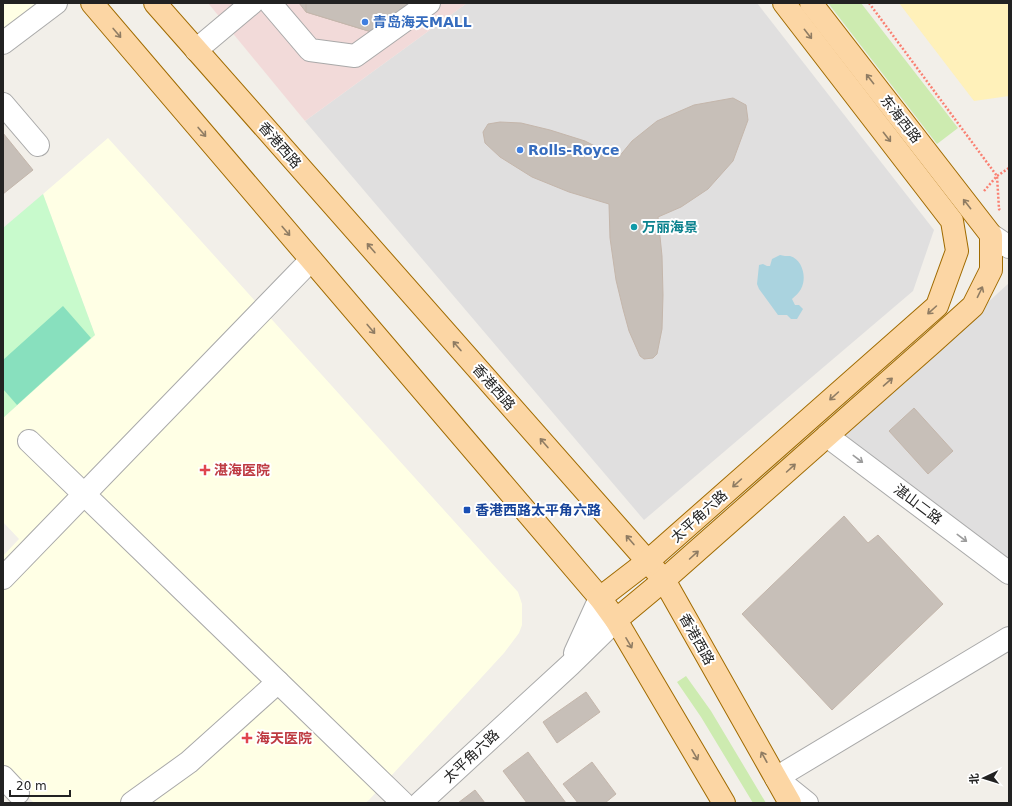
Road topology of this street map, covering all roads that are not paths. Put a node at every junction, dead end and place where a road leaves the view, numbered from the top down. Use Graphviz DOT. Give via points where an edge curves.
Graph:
graph roads {
  1 [pos="56,3"];
  2 [pos="92,3"];
  3 [pos="155,3"];
  4 [pos="252,3"];
  5 [pos="270,3"];
  6 [pos="429,3"];
  7 [pos="784,3"];
  8 [pos="811,3"];
  9 [pos="3,43"];
  10 [pos="196,50"];
  11 [pos="3,104"];
  12 [pos="38,145"];
  13 [pos="952,221"];
  14 [pos="991,235"];
  15 [pos="1009,247"];
  16 [pos="311,260"];
  17 [pos="827,436"];
  18 [pos="29,441"];
  19 [pos="84,495"];
  20 [pos="648,562"];
  21 [pos="1009,573"];
  22 [pos="3,578"];
  23 [pos="664,580"];
  24 [pos="600,598"];
  25 [pos="616,620"];
  26 [pos="1009,638"];
  27 [pos="570,666"];
  28 [pos="278,682"];
  29 [pos="3,778"];
  30 [pos="776,778"];
  31 [pos="18,793"];
  32 [pos="132,803"];
  33 [pos="404,803"];
  34 [pos="420,803"];
  35 [pos="724,803"];
  36 [pos="790,803"];
  37 [pos="807,803"];
  1 -- 9 [label="street"];
  2 -- 16 [label="main road, one-way"];
  3 -- 10 [label="main road, 香港西路"];
  4 -- 10 [label="street"];
  5 -- 6 [label="street" via="310,50 355,56"];
  7 -- 13 [label="main road, 东海西路, one-way"];
  14 -- 8 [label="main road, 东海西路, one-way"];
  20 -- 10 [label="main road, 香港西路, one-way"];
  11 -- 12 [label="street"];
  13 -- 20 [label="main road, 太平角六路, one-way" via="957,251 937,306"];
  14 -- 15 [label="street"];
  17 -- 14 [label="main road, 太平角六路, one-way" via="973,306 991,270"];
  16 -- 19 [label="street"];
  16 -- 24 [label="main road, one-way"];
  17 -- 21 [label="street, 湛山二路, one-way"];
  23 -- 17 [label="main road, 太平角六路, one-way"];
  18 -- 19 [label="street"];
  19 -- 22 [label="street"];
  19 -- 28 [label="street"];
  20 -- 23 [label="main road, 香港西路"];
  20 -- 24 [label="main road, 太平角六路"];
  23 -- 25 [label="main road, 太平角六路"];
  30 -- 23 [label="main road, 香港西路, one-way"];
  24 -- 25 [label="main road"];
  24 -- 27 [label="street, 太平角六路"];
  25 -- 27 [label="street"];
  25 -- 35 [label="main road, one-way"];
  26 -- 30 [label="street"];
  27 -- 34 [label="street, 太平角六路"];
  28 -- 32 [label="street" via="189,762"];
  28 -- 33 [label="street"];
  29 -- 31 [label="street"];
  30 -- 36 [label="main road, 香港西路"];
  30 -- 37 [label="street"];
}
